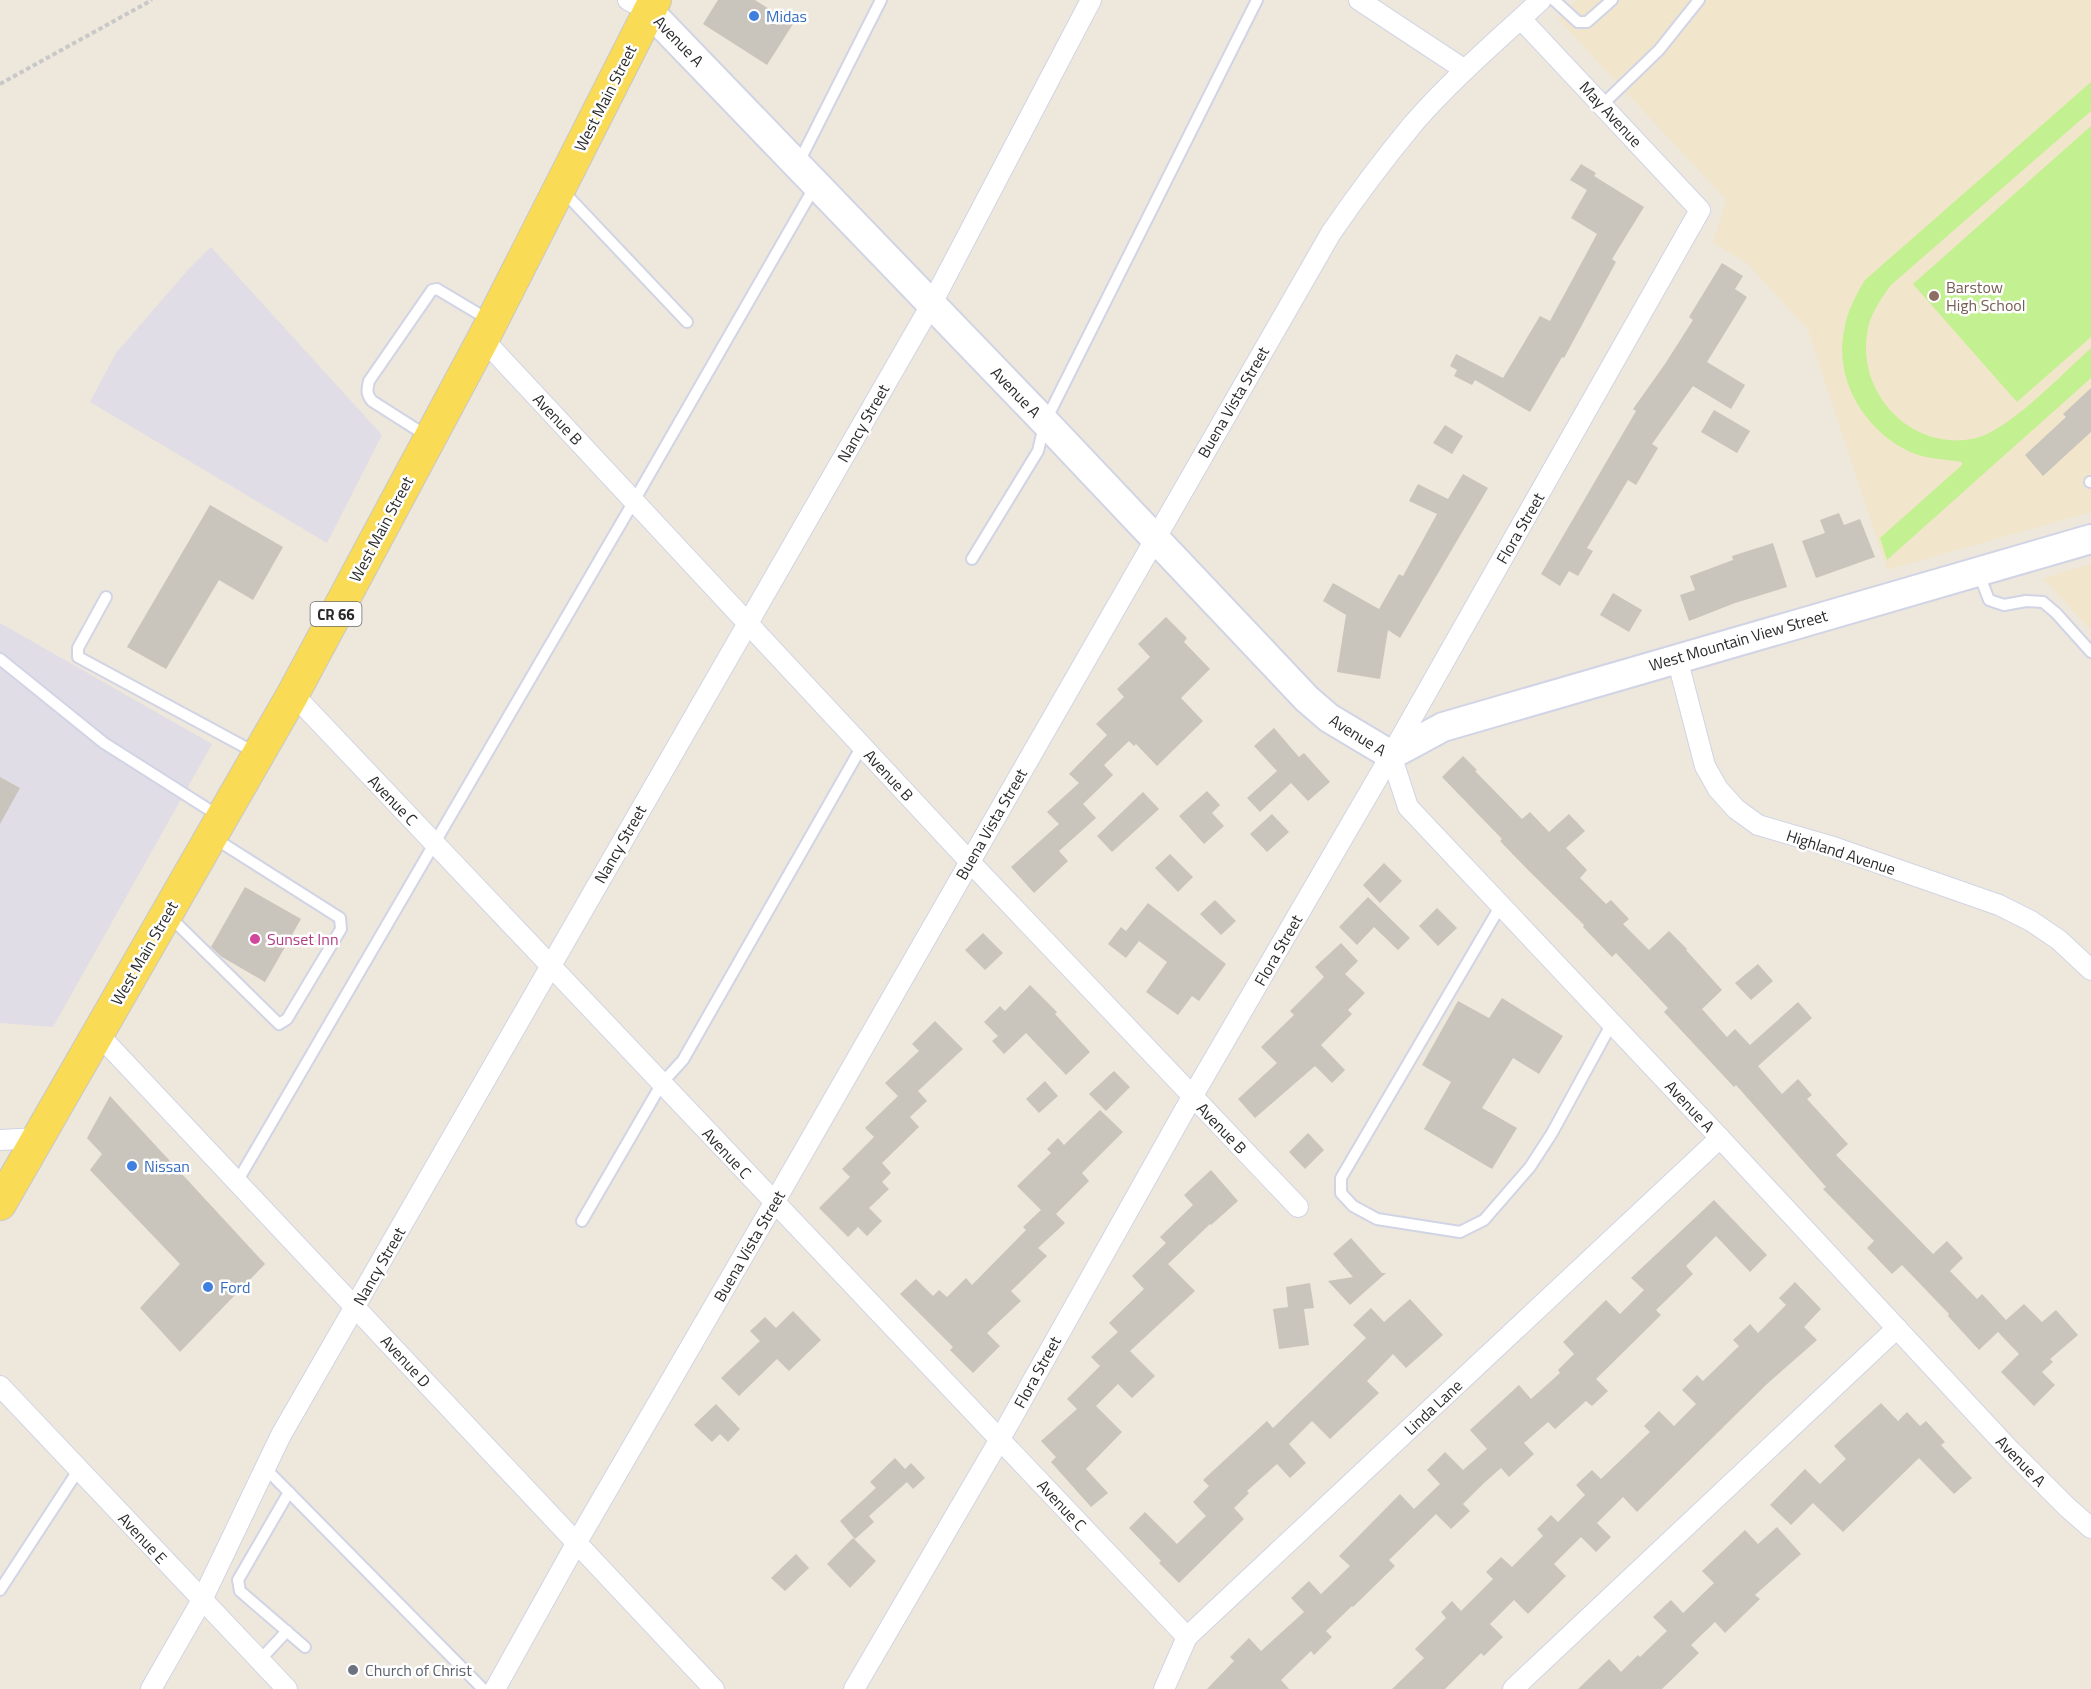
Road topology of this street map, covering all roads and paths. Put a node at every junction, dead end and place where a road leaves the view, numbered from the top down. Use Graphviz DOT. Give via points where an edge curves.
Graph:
graph roads {
  1 [pos="152,0"];
  2 [pos="881,0"];
  3 [pos="1091,0"];
  4 [pos="1257,0"];
  5 [pos="1359,0"];
  6 [pos="1542,0"];
  7 [pos="1554,0"];
  8 [pos="1612,0"];
  9 [pos="1699,0"];
  10 [pos="644,4"];
  11 [pos="1521,19"];
  12 [pos="1465,70"];
  13 [pos="0,84"];
  14 [pos="1602,105"];
  15 [pos="807,174"];
  16 [pos="560,188"];
  17 [pos="1700,210"];
  18 [pos="932,305"];
  19 [pos="687,322"];
  20 [pos="487,330"];
  21 [pos="1045,422"];
  22 [pos="430,438"];
  23 [pos="634,501"];
  24 [pos="1155,538"];
  25 [pos="2091,539"];
  26 [pos="972,559"];
  27 [pos="1978,572"];
  28 [pos="106,597"];
  29 [pos="748,622"];
  30 [pos="2091,652"];
  31 [pos="1677,658"];
  32 [pos="0,659"];
  33 [pos="293,694"];
  34 [pos="862,746"];
  35 [pos="259,754"];
  36 [pos="1391,755"];
  37 [pos="217,827"];
  38 [pos="435,843"];
  39 [pos="970,862"];
  40 [pos="1501,905"];
  41 [pos="167,914"];
  42 [pos="551,965"];
  43 [pos="2091,970"];
  44 [pos="1612,1023"];
  45 [pos="98,1034"];
  46 [pos="662,1083"];
  47 [pos="1192,1097"];
  48 [pos="39,1138"];
  49 [pos="1720,1138"];
  50 [pos="0,1140"];
  51 [pos="237,1182"];
  52 [pos="774,1203"];
  53 [pos="0,1204"];
  54 [pos="1298,1207"];
  55 [pos="582,1221"];
  56 [pos="355,1308"];
  57 [pos="1897,1328"];
  58 [pos="0,1386"];
  59 [pos="1000,1439"];
  60 [pos="266,1468"];
  61 [pos="79,1469"];
  62 [pos="289,1492"];
  63 [pos="2091,1527"];
  64 [pos="577,1542"];
  65 [pos="0,1590"];
  66 [pos="202,1600"];
  67 [pos="287,1631"];
  68 [pos="1187,1637"];
  69 [pos="305,1647"];
  70 [pos="260,1660"];
  71 [pos="151,1689"];
  72 [pos="287,1689"];
  73 [pos="483,1689"];
  74 [pos="495,1689"];
  75 [pos="714,1689"];
  76 [pos="854,1689"];
  77 [pos="1164,1689"];
  78 [pos="1514,1689"];
  1 -- 13 [label="path"];
  2 -- 15 [label="lane"];
  3 -- 18 [label="street, Nancy Street"];
  4 -- 21 [label="lane"];
  5 -- 12 [label="street"];
  6 -- 11 [label="street, Buena Vista Street"];
  7 -- 8 [label="lane" via="1578,22 1587,22"];
  9 -- 14 [label="lane" via="1659,50"];
  10 -- 15 [label="street, Avenue A"];
  10 -- 16 [label="main road, West Main Street / CR 66"];
  11 -- 12 [label="street, Buena Vista Street"];
  11 -- 14 [label="street, May Avenue"];
  12 -- 24 [label="street, Buena Vista Street" via="1415,122 1330,233"];
  14 -- 17 [label="street, May Avenue"];
  15 -- 18 [label="street, Avenue A"];
  15 -- 23 [label="lane"];
  16 -- 19 [label="lane"];
  16 -- 20 [label="main road, West Main Street / CR 66"];
  17 -- 36 [label="street, Flora Street"];
  18 -- 21 [label="street, Avenue A"];
  18 -- 29 [label="street, Nancy Street"];
  20 -- 22 [label="main road, West Main Street / CR 66"];
  20 -- 22 [label="lane" via="437,289 432,291 369,381 367,390 372,401"];
  20 -- 23 [label="street, Avenue B"];
  21 -- 24 [label="street, Avenue A"];
  21 -- 26 [label="lane" via="1038,451"];
  22 -- 33 [label="main road, West Main Street / CR 66"];
  23 -- 29 [label="street, Avenue B"];
  23 -- 38 [label="lane"];
  24 -- 36 [label="street, Avenue A" via="1307,699 1329,718"];
  24 -- 39 [label="street, Buena Vista Street"];
  25 -- 27 [label="street, West Mountain View Street"];
  27 -- 30 [label="lane" via="1989,600 2004,605 2043,602"];
  27 -- 31 [label="street, West Mountain View Street"];
  28 -- 35 [label="lane" via="78,648 78,657"];
  29 -- 34 [label="street, Avenue B"];
  29 -- 42 [label="street, Nancy Street"];
  31 -- 36 [label="street, West Mountain View Street" via="1443,727"];
  31 -- 43 [label="street, Highland Avenue" via="1705,766 1718,789 1758,825 1999,905 2059,940"];
  32 -- 37 [label="lane"];
  33 -- 35 [label="main road, West Main Street / CR 66"];
  33 -- 38 [label="street, Avenue C"];
  34 -- 39 [label="street, Avenue B"];
  34 -- 46 [label="lane" via="682,1059"];
  35 -- 37 [label="main road, West Main Street / CR 66"];
  36 -- 40 [label="street, Avenue A" via="1408,807"];
  36 -- 47 [label="street, Flora Street"];
  37 -- 41 [label="main road, West Main Street / CR 66"];
  37 -- 41 [label="lane" via="340,918 341,929 287,1018 279,1024"];
  38 -- 42 [label="street, Avenue C"];
  38 -- 51 [label="lane"];
  39 -- 47 [label="street, Avenue B"];
  39 -- 52 [label="street, Buena Vista Street"];
  40 -- 44 [label="street, Avenue A"];
  40 -- 44 [label="lane" via="1341,1178 1341,1193 1353,1206 1377,1219 1460,1232 1484,1220 1530,1167"];
  41 -- 45 [label="main road, West Main Street / CR 66"];
  42 -- 46 [label="street, Avenue C"];
  42 -- 56 [label="street, Nancy Street"];
  44 -- 49 [label="street, Avenue A"];
  45 -- 48 [label="main road, West Main Street / CR 66"];
  45 -- 51 [label="street, Avenue D"];
  46 -- 52 [label="street, Avenue C"];
  46 -- 55 [label="lane"];
  47 -- 54 [label="street, Avenue B"];
  47 -- 59 [label="street, Flora Street"];
  48 -- 50 [label="street"];
  48 -- 53 [label="main road, West Main Street / CR 66"];
  49 -- 57 [label="street, Avenue A"];
  49 -- 68 [label="street, Linda Lane"];
  51 -- 56 [label="street, Avenue D"];
  52 -- 59 [label="street, Avenue C"];
  52 -- 64 [label="street, Buena Vista Street"];
  56 -- 60 [label="street, Nancy Street"];
  56 -- 64 [label="street, Avenue D"];
  57 -- 63 [label="street, Avenue A" via="2009,1449"];
  57 -- 78 [label="street"];
  58 -- 61 [label="street, Avenue E"];
  59 -- 68 [label="street, Avenue C"];
  59 -- 76 [label="street, Flora Street"];
  60 -- 62 [label="lane"];
  60 -- 66 [label="street, Nancy Street"];
  61 -- 65 [label="lane"];
  61 -- 66 [label="street, Avenue E"];
  62 -- 67 [label="lane" via="238,1580 240,1591"];
  62 -- 73 [label="lane"];
  64 -- 74 [label="street, Buena Vista Street"];
  64 -- 75 [label="street, Avenue D"];
  66 -- 70 [label="street, Avenue E"];
  66 -- 71 [label="street, Nancy Street"];
  67 -- 69 [label="lane"];
  67 -- 70 [label="lane"];
  68 -- 77 [label="street, Linda Lane"];
  70 -- 72 [label="street, Avenue E"];
}
